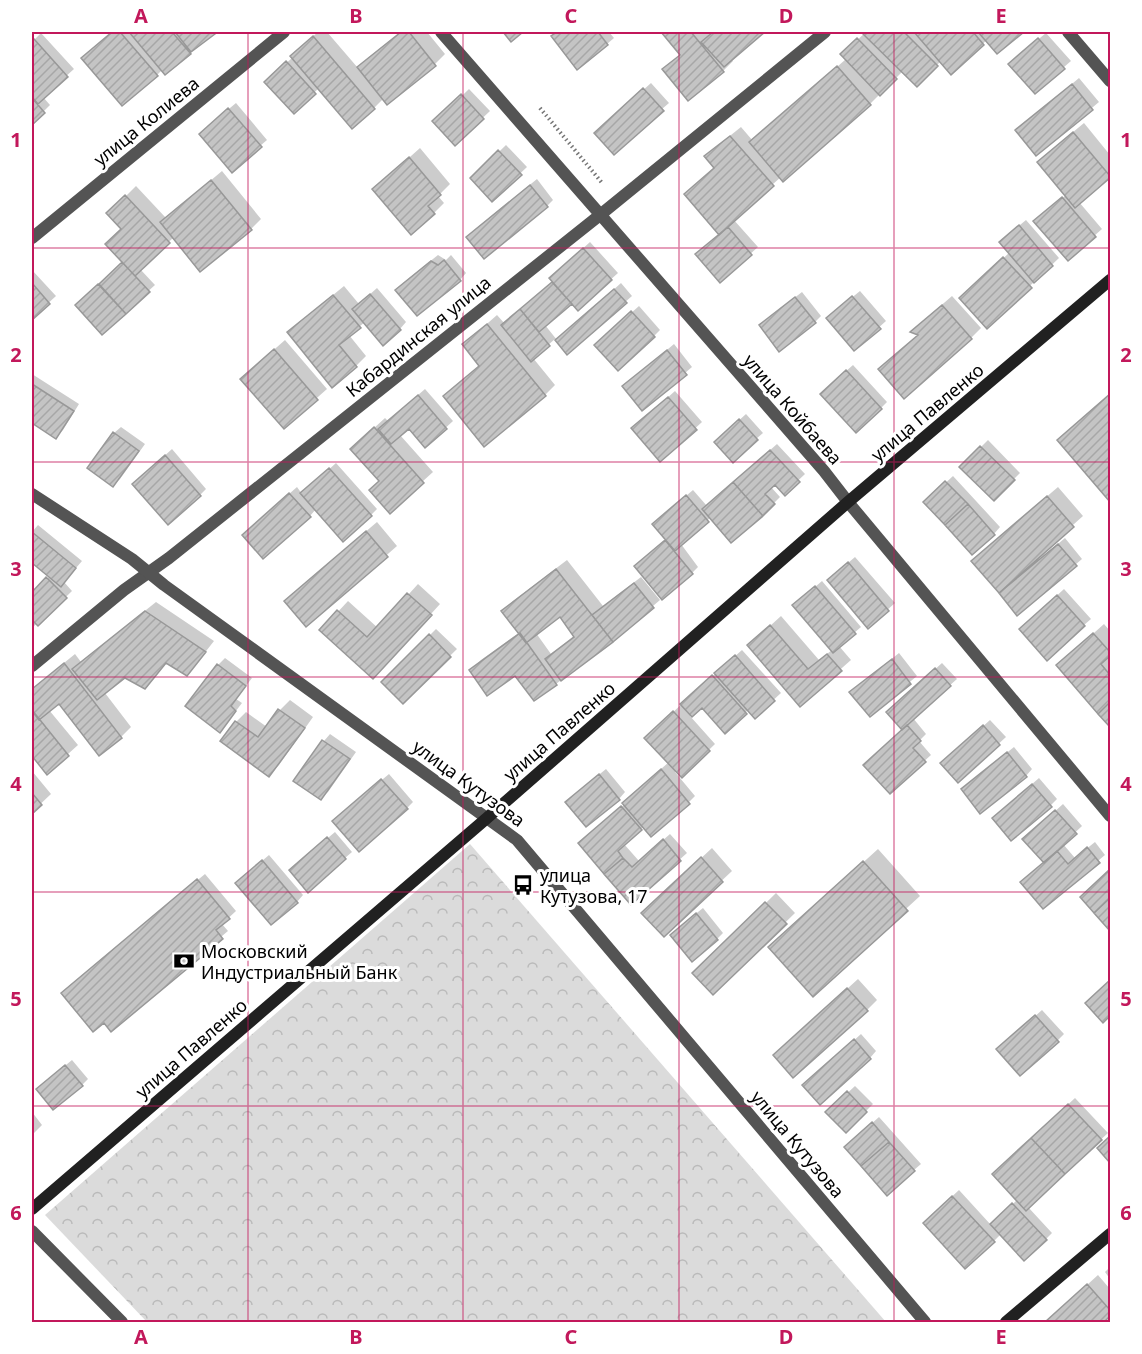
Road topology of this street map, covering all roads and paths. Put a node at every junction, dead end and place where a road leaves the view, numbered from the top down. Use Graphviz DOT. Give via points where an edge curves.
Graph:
graph roads {
  1 [pos="284,32"];
  2 [pos="441,32"];
  3 [pos="825,32"];
  4 [pos="1068,32"];
  5 [pos="1110,81"];
  6 [pos="540,108"];
  7 [pos="603,184"];
  8 [pos="600,215"];
  9 [pos="32,238"];
  10 [pos="1110,280"];
  11 [pos="32,494"];
  12 [pos="848,502"];
  13 [pos="150,572"];
  14 [pos="32,666"];
  15 [pos="1110,816"];
  16 [pos="488,818"];
  17 [pos="32,1209"];
  18 [pos="32,1232"];
  19 [pos="1110,1234"];
  20 [pos="122,1323"];
  21 [pos="925,1323"];
  22 [pos="1006,1323"];
  1 -- 9 [label="street, улица Колиева"];
  2 -- 8 [label="street, улица Койбаева"];
  3 -- 8 [label="street, Кабардинская улица"];
  4 -- 5 [label="street"];
  6 -- 7 [label="path"];
  8 -- 12 [label="street, улица Койбаева"];
  8 -- 13 [label="street, Кабардинская улица"];
  10 -- 12 [label="main road, улица Павленко"];
  11 -- 13 [label="street, улица Кутузова"];
  12 -- 15 [label="street, улица Койбаева"];
  12 -- 16 [label="main road, улица Павленко"];
  13 -- 14 [label="street, Кабардинская улица"];
  13 -- 16 [label="street, улица Кутузова"];
  16 -- 17 [label="main road, улица Павленко"];
  16 -- 21 [label="street, улица Кутузова" via="518,840"];
  18 -- 20 [label="street"];
  19 -- 22 [label="main road"];
}
